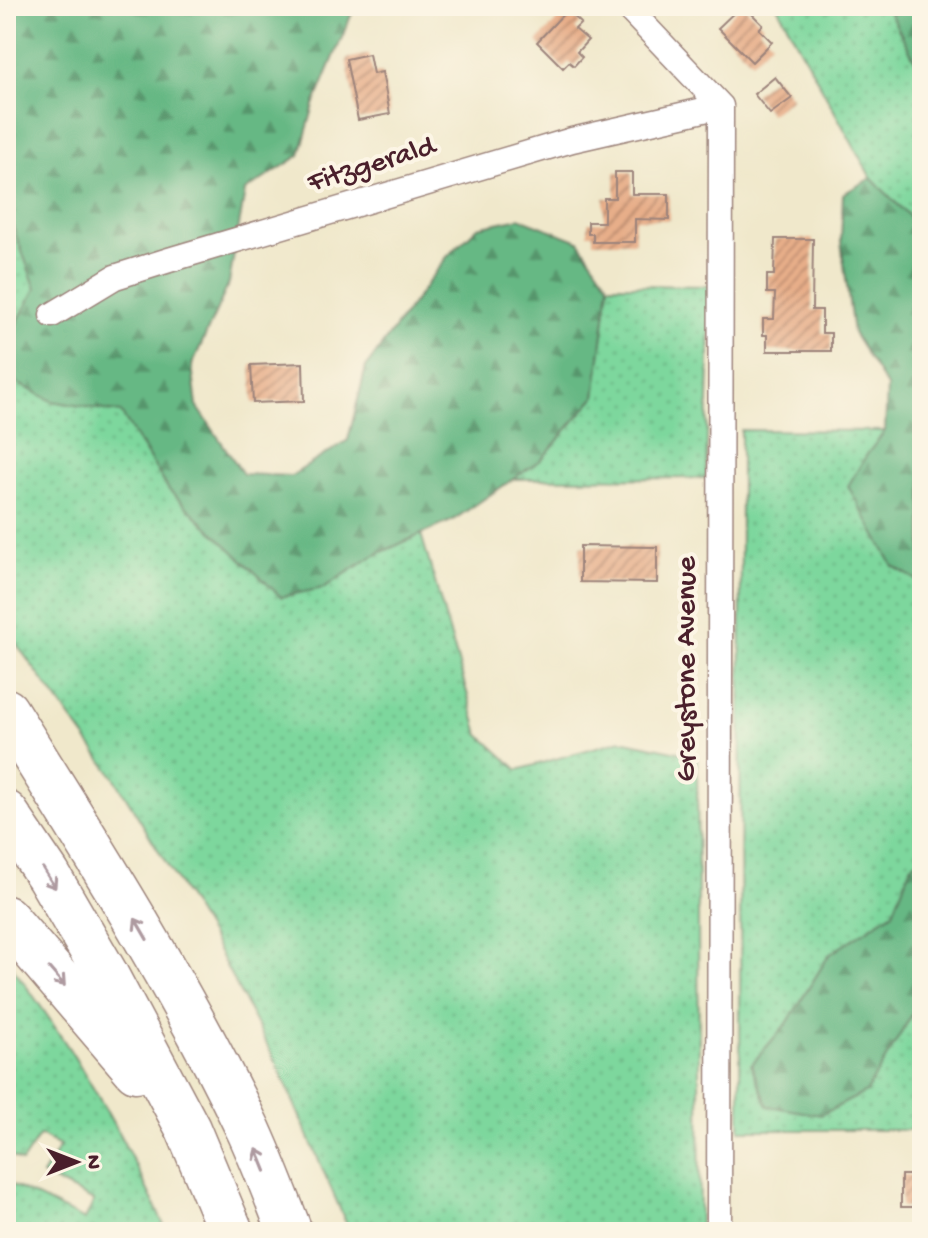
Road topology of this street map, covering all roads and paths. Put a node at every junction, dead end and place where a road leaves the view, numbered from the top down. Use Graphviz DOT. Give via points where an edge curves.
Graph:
graph roads {
  1 [pos="626,6"];
  2 [pos="721,106"];
  3 [pos="52,315"];
  4 [pos="6,711"];
  5 [pos="6,813"];
  6 [pos="6,918"];
  7 [pos="188,1129"];
  8 [pos="231,1232"];
  9 [pos="290,1232"];
  10 [pos="719,1232"];
  1 -- 2 [label="street"];
  2 -- 3 [label="street, Fitzgerald" via="572,140 169,260 115,277"];
  2 -- 10 [label="street, Greystone Avenue"];
  9 -- 4 [label="highway, one-way" via="249,1132 170,980 93,846"];
  5 -- 7 [label="highway, one-way" via="105,973"];
  6 -- 7 [label="highway, one-way"];
  7 -- 8 [label="highway"];
}
